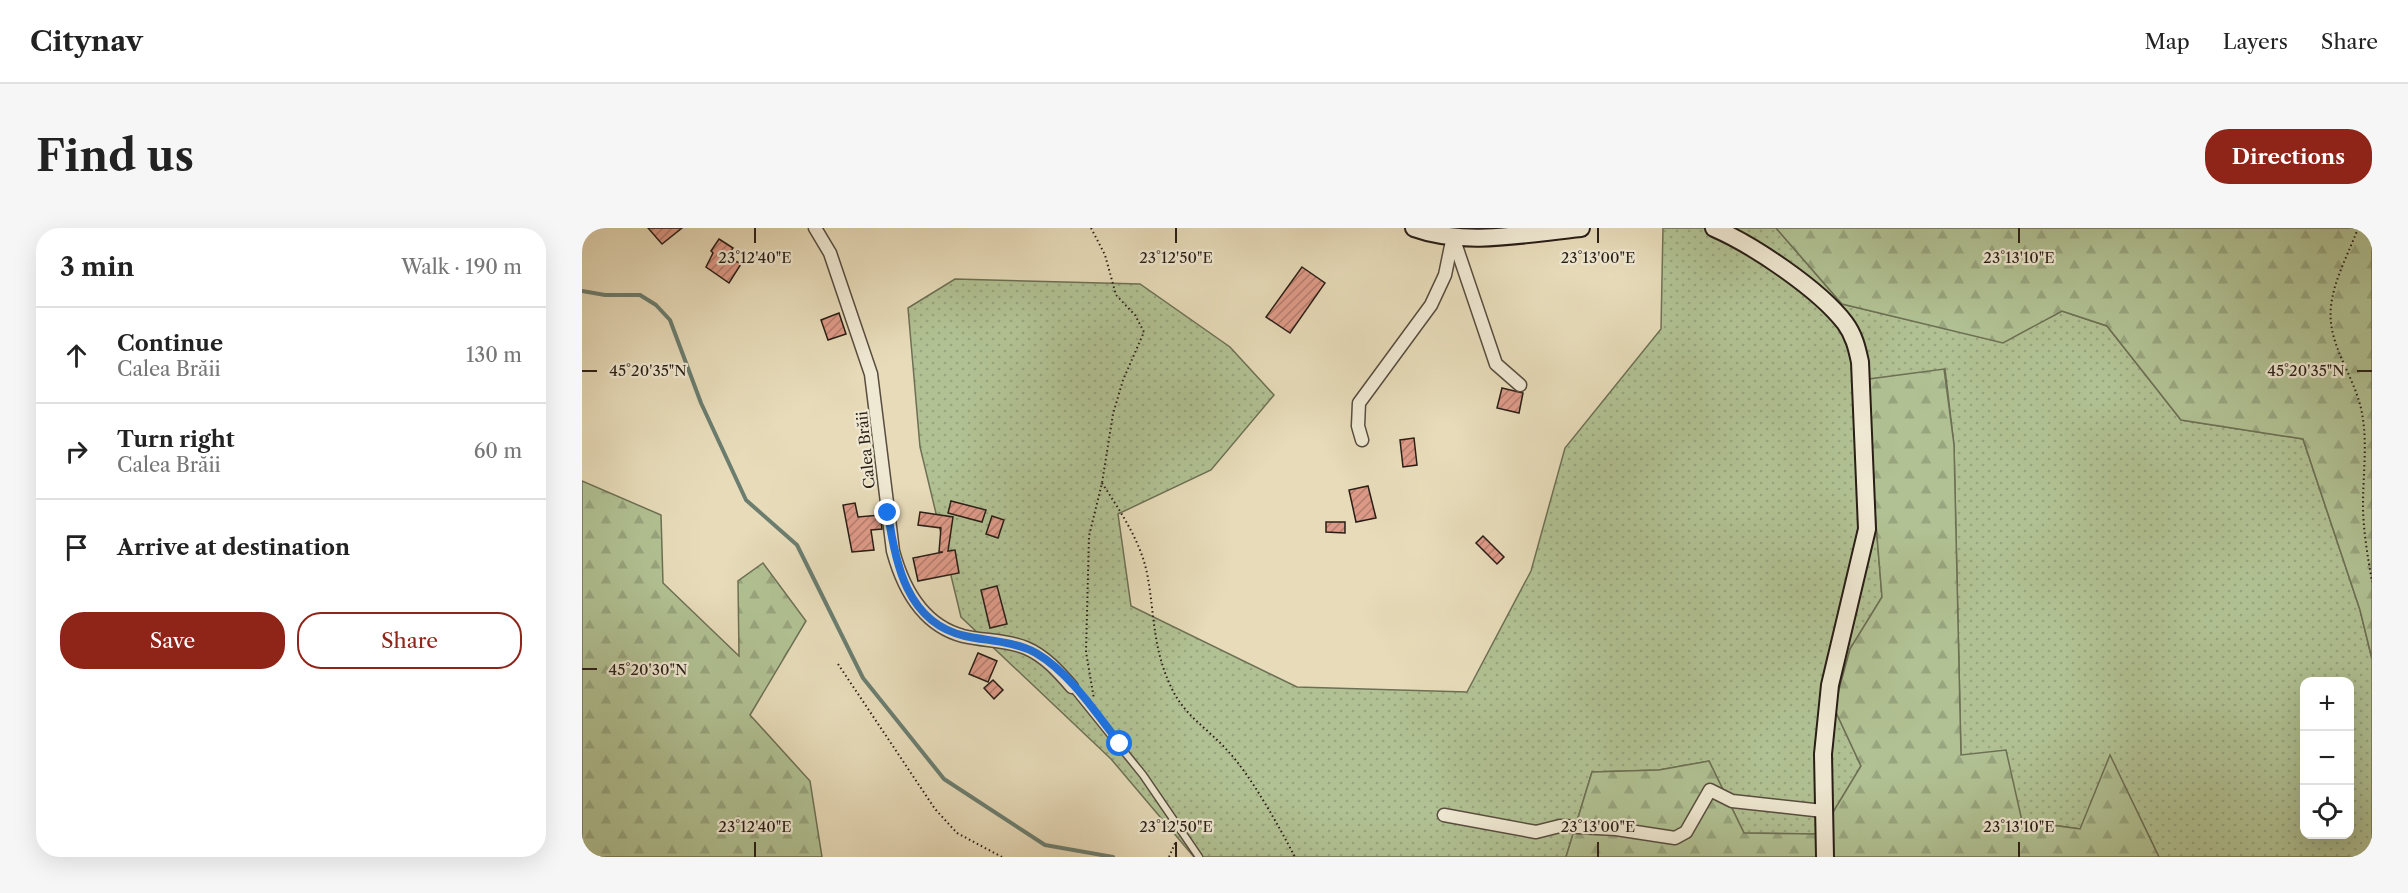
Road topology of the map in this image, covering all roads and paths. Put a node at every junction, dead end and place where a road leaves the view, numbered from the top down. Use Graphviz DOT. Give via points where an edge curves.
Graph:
graph roads {
  1 [pos="815,228"];
  2 [pos="1091,228"];
  3 [pos="1414,228"];
  4 [pos="1581,228"];
  5 [pos="1714,228"];
  6 [pos="2358,228"];
  7 [pos="1452,236"];
  8 [pos="1520,385"];
  9 [pos="1362,440"];
  10 [pos="1102,483"];
  11 [pos="2372,582"];
  12 [pos="838,664"];
  13 [pos="1072,687"];
  14 [pos="1096,714"];
  15 [pos="1823,811"];
  16 [pos="1444,815"];
  17 [pos="1181,830"];
  18 [pos="1002,857"];
  19 [pos="1169,857"];
  20 [pos="1199,857"];
  21 [pos="1295,857"];
  22 [pos="1825,857"];
  1 -- 13 [label="street, Calea Brăii" via="830,253 871,374 893,551 912,598 925,615 953,633 1015,645 1039,655"];
  2 -- 10 [label="path" via="1105,255 1116,295 1135,315 1144,332 1115,406"];
  3 -- 7 [label="main road"];
  4 -- 7 [label="main road"];
  5 -- 15 [label="main road" via="1776,265 1833,310 1855,339 1860,362 1867,529 1830,686 1823,754"];
  6 -- 11 [label="path" via="2335,285 2331,328 2359,402 2364,438 2363,507"];
  7 -- 8 [label="street" via="1496,364"];
  7 -- 9 [label="street" via="1441,288 1359,403"];
  10 -- 14 [label="path" via="1089,536 1086,615 1086,652"];
  10 -- 21 [label="path" via="1135,539 1146,571 1154,638 1172,689 1183,709 1226,749"];
  12 -- 18 [label="path" via="935,809 957,833"];
  13 -- 14 [label="lane, Calea Brăii"];
  14 -- 17 [label="lane, Calea Brăii"];
  15 -- 16 [label="street" via="1732,801 1710,790 1686,832 1674,838 1560,826 1536,832"];
  15 -- 22 [label="main road"];
  17 -- 19 [label="path"];
  17 -- 20 [label="lane, Calea Brăii"];
}
